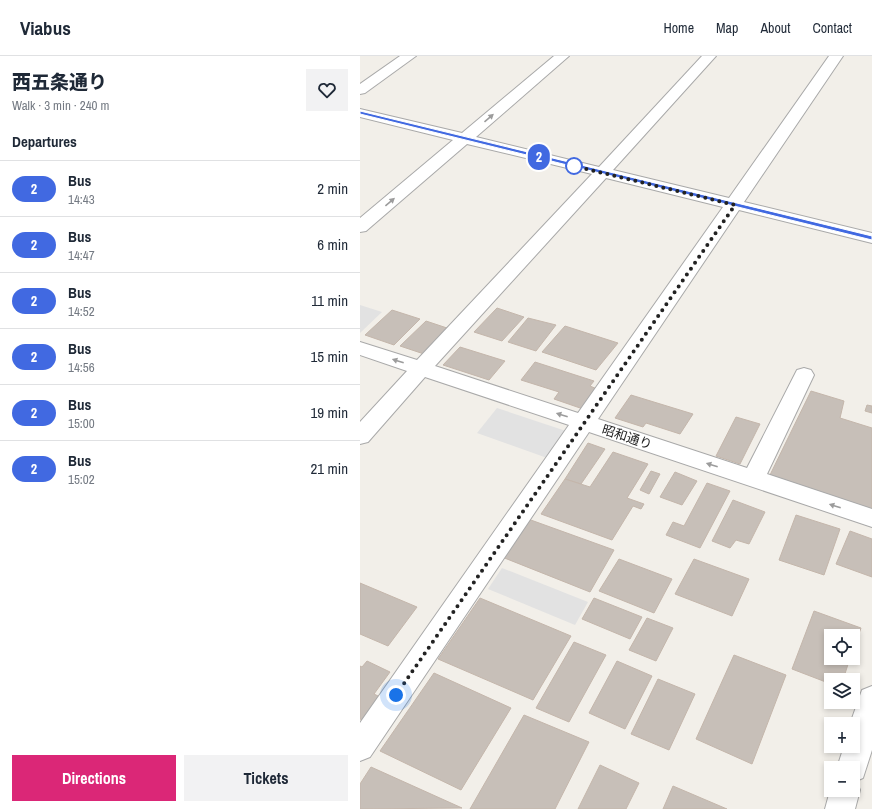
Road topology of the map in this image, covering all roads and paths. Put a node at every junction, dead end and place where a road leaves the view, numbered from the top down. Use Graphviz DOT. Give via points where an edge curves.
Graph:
graph roads {
  1 [pos="409,56"];
  2 [pos="562,56"];
  3 [pos="709,56"];
  4 [pos="836,56"];
  5 [pos="360,90"];
  6 [pos="360,113"];
  7 [pos="465,139"];
  8 [pos="604,173"];
  9 [pos="735,205"];
  10 [pos="360,227"];
  11 [pos="872,238"];
  12 [pos="360,348"];
  13 [pos="420,368"];
  14 [pos="804,375"];
  15 [pos="584,423"];
  16 [pos="360,436"];
  17 [pos="753,479"];
  18 [pos="872,518"];
  19 [pos="872,699"];
  20 [pos="360,747"];
  21 [pos="854,761"];
  22 [pos="843,797"];
  23 [pos="840,809"];
  1 -- 5 [label="street"];
  7 -- 2 [label="street, one-way"];
  3 -- 8 [label="street"];
  4 -- 9 [label="street"];
  6 -- 7 [label="street"];
  7 -- 8 [label="street"];
  10 -- 7 [label="street, one-way"];
  8 -- 9 [label="street"];
  8 -- 13 [label="street"];
  9 -- 11 [label="street"];
  9 -- 15 [label="street"];
  13 -- 12 [label="street, 昭和通り, one-way"];
  15 -- 13 [label="street, 昭和通り, one-way"];
  13 -- 16 [label="street"];
  14 -- 17 [label="street"];
  17 -- 15 [label="street, 昭和通り, one-way"];
  15 -- 20 [label="street"];
  18 -- 17 [label="street, 昭和通り, one-way"];
  19 -- 21 [label="street"];
  22 -- 23 [label="street"];
}
